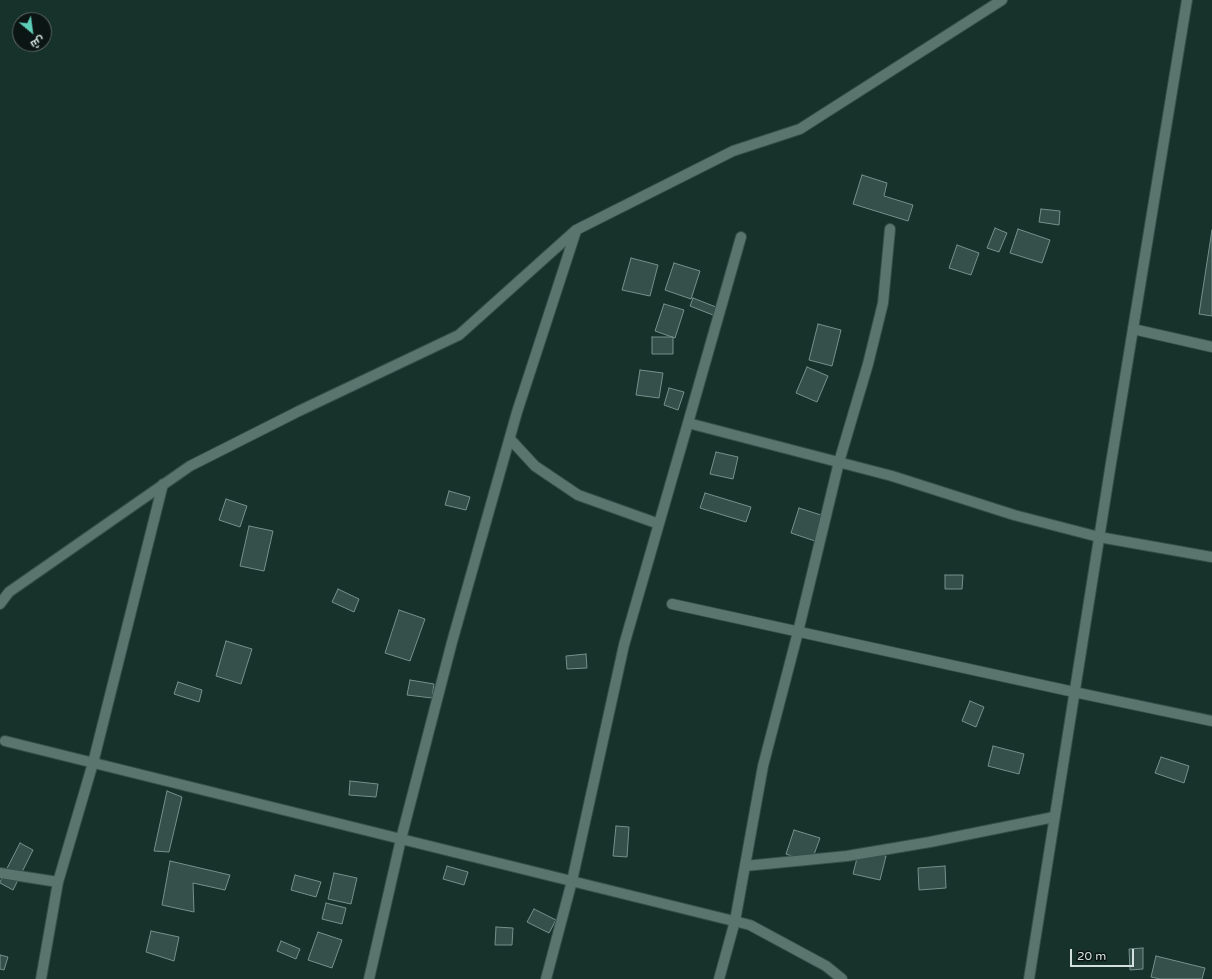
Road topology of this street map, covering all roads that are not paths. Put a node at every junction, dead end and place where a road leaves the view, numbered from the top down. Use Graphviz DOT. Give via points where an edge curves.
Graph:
graph roads {
  1 [pos="1002,0"];
  2 [pos="1187,0"];
  3 [pos="890,229"];
  4 [pos="576,230"];
  5 [pos="741,237"];
  6 [pos="1133,329"];
  7 [pos="1212,347"];
  8 [pos="688,423"];
  9 [pos="510,439"];
  10 [pos="839,462"];
  11 [pos="163,484"];
  12 [pos="659,524"];
  13 [pos="1099,537"];
  14 [pos="1212,557"];
  15 [pos="0,604"];
  16 [pos="672,604"];
  17 [pos="798,632"];
  18 [pos="1074,692"];
  19 [pos="1212,721"];
  20 [pos="5,740"];
  21 [pos="93,762"];
  22 [pos="1054,817"];
  23 [pos="401,839"];
  24 [pos="745,866"];
  25 [pos="0,873"];
  26 [pos="572,881"];
  27 [pos="58,882"];
  28 [pos="735,921"];
  29 [pos="41,979"];
  30 [pos="369,979"];
  31 [pos="546,979"];
  32 [pos="719,979"];
  33 [pos="842,979"];
  34 [pos="1028,979"];
  1 -- 4 [label="street" via="800,129 733,151"];
  2 -- 6 [label="street"];
  3 -- 10 [label="street" via="883,303"];
  4 -- 9 [label="street"];
  4 -- 11 [label="street" via="459,335 197,462"];
  5 -- 8 [label="street"];
  6 -- 7 [label="street"];
  6 -- 13 [label="street"];
  8 -- 10 [label="street"];
  8 -- 12 [label="street"];
  9 -- 12 [label="street" via="535,466 578,495"];
  9 -- 23 [label="street" via="452,642"];
  10 -- 13 [label="street" via="1014,515"];
  10 -- 17 [label="street"];
  11 -- 15 [label="street" via="10,592"];
  11 -- 21 [label="street"];
  12 -- 26 [label="street" via="624,645"];
  13 -- 14 [label="street"];
  13 -- 18 [label="street"];
  16 -- 17 [label="street"];
  17 -- 18 [label="street"];
  17 -- 24 [label="street" via="762,766"];
  18 -- 19 [label="street"];
  18 -- 22 [label="street"];
  20 -- 21 [label="street"];
  21 -- 23 [label="street"];
  21 -- 27 [label="street"];
  22 -- 24 [label="street" via="847,856"];
  22 -- 34 [label="street"];
  23 -- 26 [label="street"];
  23 -- 30 [label="street"];
  24 -- 28 [label="street"];
  25 -- 27 [label="street"];
  26 -- 28 [label="street"];
  26 -- 31 [label="street"];
  27 -- 29 [label="street"];
  28 -- 32 [label="street"];
  28 -- 33 [label="street" via="750,925 819,962"];
}
